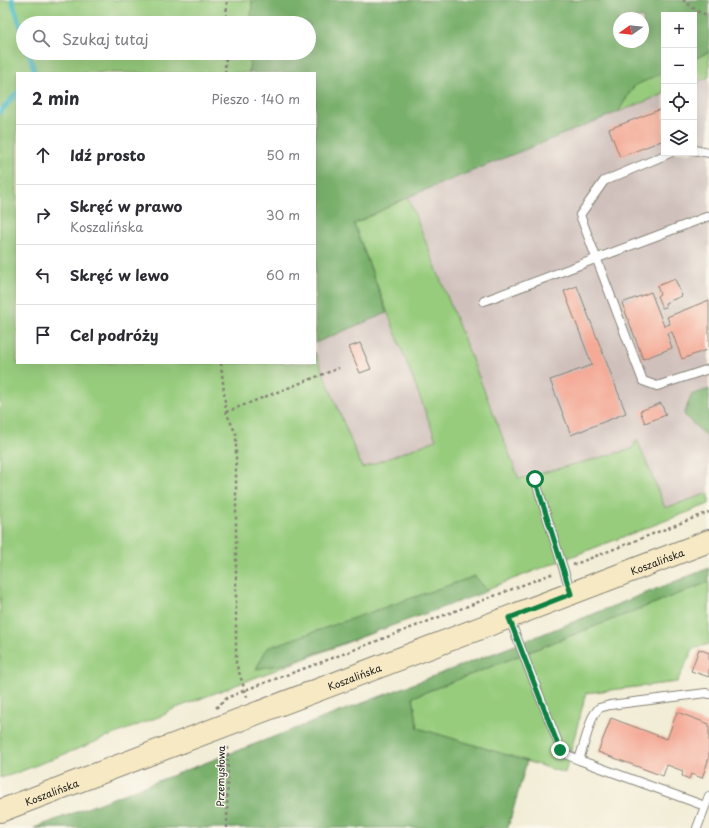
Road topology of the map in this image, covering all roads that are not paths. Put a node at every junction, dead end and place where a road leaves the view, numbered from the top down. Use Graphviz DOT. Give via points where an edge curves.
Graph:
graph roads {
  1 [pos="697,151"];
  2 [pos="709,153"];
  3 [pos="663,156"];
  4 [pos="709,216"];
  5 [pos="597,258"];
  6 [pos="484,301"];
  7 [pos="709,369"];
  8 [pos="535,479"];
  9 [pos="709,541"];
  10 [pos="571,594"];
  11 [pos="509,618"];
  12 [pos="709,694"];
  13 [pos="579,760"];
  14 [pos="709,797"];
  15 [pos="705,806"];
  16 [pos="0,811"];
  17 [pos="697,828"];
  1 -- 2 [label="lane"];
  3 -- 5 [label="lane" via="604,181 580,215"];
  4 -- 5 [label="lane"];
  5 -- 6 [label="lane"];
  5 -- 7 [label="lane" via="643,381 657,386"];
  8 -- 10 [label="lane"];
  9 -- 10 [label="street, Koszalińska"];
  10 -- 11 [label="street, Koszalińska"];
  11 -- 13 [label="lane" via="560,750"];
  11 -- 16 [label="street, Koszalińska" via="253,715 220,717"];
  12 -- 13 [label="lane" via="599,708 592,718"];
  13 -- 15 [label="lane"];
  14 -- 15 [label="lane"];
  15 -- 17 [label="lane"];
}
